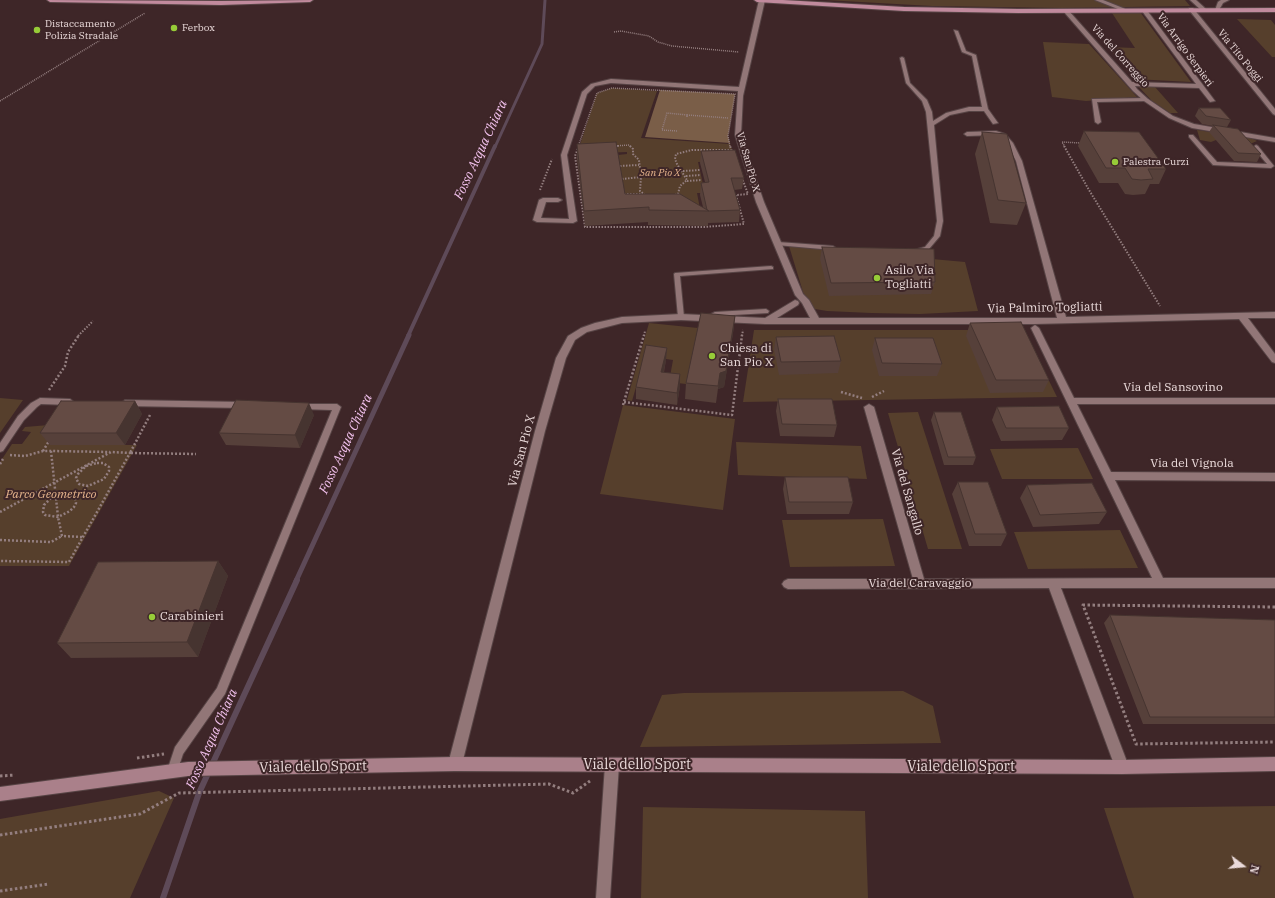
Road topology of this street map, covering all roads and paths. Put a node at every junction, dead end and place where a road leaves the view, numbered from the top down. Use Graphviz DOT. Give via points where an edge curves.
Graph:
graph roads {
  1 [pos="50,0"];
  2 [pos="310,0"];
  3 [pos="757,0"];
  4 [pos="762,0"];
  5 [pos="1098,0"];
  6 [pos="1194,0"];
  7 [pos="1226,0"];
  8 [pos="150,1"];
  9 [pos="161,3"];
  10 [pos="1191,9"];
  11 [pos="1203,9"];
  12 [pos="1217,9"];
  13 [pos="1125,10"];
  14 [pos="1144,10"];
  15 [pos="1275,10"];
  16 [pos="1067,12"];
  17 [pos="956,31"];
  18 [pos="614,32"];
  19 [pos="749,56"];
  20 [pos="902,58"];
  21 [pos="1130,84"];
  22 [pos="1200,86"];
  23 [pos="741,89"];
  24 [pos="1146,100"];
  25 [pos="0,101"];
  26 [pos="1212,101"];
  27 [pos="985,109"];
  28 [pos="1275,114"];
  29 [pos="731,118"];
  30 [pos="1098,122"];
  31 [pos="995,123"];
  32 [pos="931,124"];
  33 [pos="678,131"];
  34 [pos="967,134"];
  35 [pos="1002,135"];
  36 [pos="1192,136"];
  37 [pos="1275,140"];
  38 [pos="1084,143"];
  39 [pos="613,147"];
  40 [pos="1256,147"];
  41 [pos="731,150"];
  42 [pos="639,165"];
  43 [pos="620,166"];
  44 [pos="700,170"];
  45 [pos="682,171"];
  46 [pos="685,176"];
  47 [pos="701,176"];
  48 [pos="641,177"];
  49 [pos="622,179"];
  50 [pos="702,180"];
  51 [pos="686,181"];
  52 [pos="624,194"];
  53 [pos="644,194"];
  54 [pos="674,195"];
  55 [pos="670,197"];
  56 [pos="680,197"];
  57 [pos="648,198"];
  58 [pos="558,200"];
  59 [pos="778,244"];
  60 [pos="840,249"];
  61 [pos="909,253"];
  62 [pos="771,268"];
  63 [pos="797,299"];
  64 [pos="1163,311"];
  65 [pos="765,316"];
  66 [pos="1242,316"];
  67 [pos="1275,316"];
  68 [pos="680,317"];
  69 [pos="797,320"];
  70 [pos="816,320"];
  71 [pos="1062,320"];
  72 [pos="93,321"];
  73 [pos="1035,328"];
  74 [pos="645,330"];
  75 [pos="739,330"];
  76 [pos="1275,360"];
  77 [pos="884,391"];
  78 [pos="841,392"];
  79 [pos="40,401"];
  80 [pos="1072,401"];
  81 [pos="1275,401"];
  82 [pos="79,402"];
  83 [pos="118,403"];
  84 [pos="868,404"];
  85 [pos="254,406"];
  86 [pos="292,406"];
  87 [pos="152,411"];
  88 [pos="52,437"];
  89 [pos="0,448"];
  90 [pos="43,451"];
  91 [pos="51,451"];
  92 [pos="111,452"];
  93 [pos="130,452"];
  94 [pos="196,454"];
  95 [pos="0,464"];
  96 [pos="86,466"];
  97 [pos="1108,476"];
  98 [pos="1275,477"];
  99 [pos="56,483"];
  100 [pos="56,495"];
  101 [pos="0,512"];
  102 [pos="58,517"];
  103 [pos="62,536"];
  104 [pos="82,537"];
  105 [pos="0,540"];
  106 [pos="0,561"];
  107 [pos="1053,583"];
  108 [pos="1160,583"];
  109 [pos="1275,583"];
  110 [pos="788,584"];
  111 [pos="920,584"];
  112 [pos="1275,607"];
  113 [pos="1275,742"];
  114 [pos="456,764"];
  115 [pos="1275,764"];
  116 [pos="612,765"];
  117 [pos="1122,767"];
  118 [pos="172,771"];
  119 [pos="0,794"];
  120 [pos="0,836"];
  121 [pos="49,884"];
  122 [pos="0,891"];
  123 [pos="603,898"];
  1 -- 8 [label="main road"];
  2 -- 9 [label="main road"];
  3 -- 4 [label="main road"];
  4 -- 16 [label="main road" via="904,9"];
  4 -- 19 [label="street, Via San Pio X"];
  5 -- 13 [label="street"];
  6 -- 11 [label="street"];
  7 -- 12 [label="street" via="1221,2"];
  8 -- 9 [label="main road"];
  9 -- 25 [label="path"];
  10 -- 11 [label="main road"];
  10 -- 14 [label="main road"];
  10 -- 28 [label="street, Via Tito Poggi"];
  11 -- 12 [label="main road"];
  12 -- 15 [label="main road"];
  13 -- 14 [label="main road"];
  13 -- 16 [label="main road"];
  14 -- 22 [label="street, Via Arrigo Serpieri"];
  16 -- 21 [label="street, Via del Correggio"];
  17 -- 27 [label="lane" via="964,52 974,56"];
  18 -- 19 [label="path" via="649,36 672,46 734,51"];
  19 -- 23 [label="street, Via San Pio X"];
  20 -- 32 [label="lane" via="908,83 924,100"];
  21 -- 22 [label="street"];
  21 -- 24 [label="street, Via del Correggio"];
  22 -- 26 [label="street, Via Arrigo Serpieri"];
  23 -- 58 [label="street" via="611,81 593,85 584,93 564,155 573,221 537,220 543,200"];
  23 -- 59 [label="street, Via San Pio X" via="738,135 760,202"];
  24 -- 30 [label="lane" via="1094,100"];
  24 -- 37 [label="street, Via del Correggio" via="1171,117 1192,126"];
  27 -- 31 [label="lane"];
  27 -- 32 [label="lane" via="969,109 948,114"];
  29 -- 33 [label="path" via="667,113 662,130"];
  29 -- 41 [label="path" via="728,136"];
  29 -- 41 [label="path" via="735,94 612,88 597,93 576,156 585,227 704,227 744,224 736,195 748,194"];
  31 -- 35 [label="street"];
  32 -- 61 [label="lane" via="940,221 938,236 927,248"];
  34 -- 35 [label="street"];
  35 -- 71 [label="street" via="1011,144 1019,161"];
  36 -- 40 [label="lane" via="1215,164 1271,166"];
  38 -- 64 [label="path" via="1062,142"];
  39 -- 42 [label="path" via="629,145"];
  41 -- 45 [label="path" via="692,150 676,154 675,159"];
  42 -- 43 [label="path"];
  42 -- 48 [label="path"];
  44 -- 45 [label="path"];
  45 -- 46 [label="path"];
  46 -- 47 [label="path"];
  46 -- 51 [label="path"];
  48 -- 49 [label="path"];
  48 -- 53 [label="path" via="640,191"];
  50 -- 51 [label="path"];
  51 -- 54 [label="path" via="680,186 678,194"];
  52 -- 53 [label="path"];
  53 -- 57 [label="path"];
  54 -- 55 [label="path"];
  54 -- 56 [label="path"];
  59 -- 60 [label="lane"];
  59 -- 63 [label="street, Via San Pio X"];
  62 -- 68 [label="lane" via="677,274"];
  63 -- 65 [label="street" via="789,308"];
  63 -- 69 [label="street, Via San Pio X"];
  63 -- 70 [label="street, Via San Pio X" via="806,302"];
  65 -- 68 [label="street, Via San Pio X"];
  65 -- 69 [label="street, Via San Pio X"];
  66 -- 67 [label="street, Via Palmiro Togliatti"];
  66 -- 71 [label="street, Via Palmiro Togliatti"];
  66 -- 76 [label="street"];
  68 -- 114 [label="street, Via San Pio X" via="622,320 598,325 571,338 561,358 540,431"];
  69 -- 70 [label="street, Via San Pio X"];
  70 -- 71 [label="street, Via Palmiro Togliatti"];
  72 -- 79 [label="path" via="76,338 68,352 65,366"];
  73 -- 80 [label="street"];
  74 -- 75 [label="path" via="624,404 732,415 744,330"];
  77 -- 84 [label="path"];
  78 -- 84 [label="path"];
  79 -- 82 [label="lane"];
  79 -- 89 [label="lane" via="21,418"];
  80 -- 81 [label="lane, Via del Sansovino"];
  80 -- 97 [label="street"];
  83 -- 85 [label="lane"];
  84 -- 111 [label="street, Via del Sangallo"];
  86 -- 118 [label="lane" via="337,407 221,691 179,752"];
  87 -- 93 [label="path"];
  88 -- 90 [label="path"];
  90 -- 91 [label="path"];
  90 -- 95 [label="path" via="25,456 6,455"];
  91 -- 92 [label="path"];
  91 -- 99 [label="path"];
  92 -- 93 [label="path"];
  92 -- 96 [label="path"];
  93 -- 94 [label="path"];
  93 -- 104 [label="path"];
  96 -- 96 [label="path" via="103,463 109,467 108,475 100,482 83,486 76,478"];
  96 -- 99 [label="path"];
  97 -- 98 [label="street, Via del Vignola"];
  97 -- 108 [label="street"];
  99 -- 100 [label="path"];
  99 -- 101 [label="path"];
  100 -- 102 [label="path"];
  100 -- 102 [label="path" via="44,505 43,512 48,517"];
  100 -- 102 [label="path" via="72,494 77,499 70,511"];
  102 -- 103 [label="path"];
  103 -- 104 [label="path"];
  103 -- 105 [label="path" via="51,542"];
  104 -- 106 [label="path" via="68,562"];
  107 -- 108 [label="street, Via del Caravaggio"];
  107 -- 111 [label="street, Via del Caravaggio"];
  107 -- 117 [label="street"];
  108 -- 109 [label="street, Via del Caravaggio"];
  110 -- 111 [label="street, Via del Caravaggio"];
  112 -- 113 [label="path" via="1084,605 1136,744"];
  114 -- 116 [label="street, Viale dello Sport"];
  114 -- 118 [label="street, Viale dello Sport"];
  115 -- 117 [label="street, Viale dello Sport"];
  116 -- 117 [label="street, Viale dello Sport"];
  116 -- 120 [label="path" via="573,793 549,784 179,793 140,814"];
  116 -- 123 [label="street"];
  118 -- 119 [label="street, Viale dello Sport"];
  121 -- 122 [label="path"];
}
